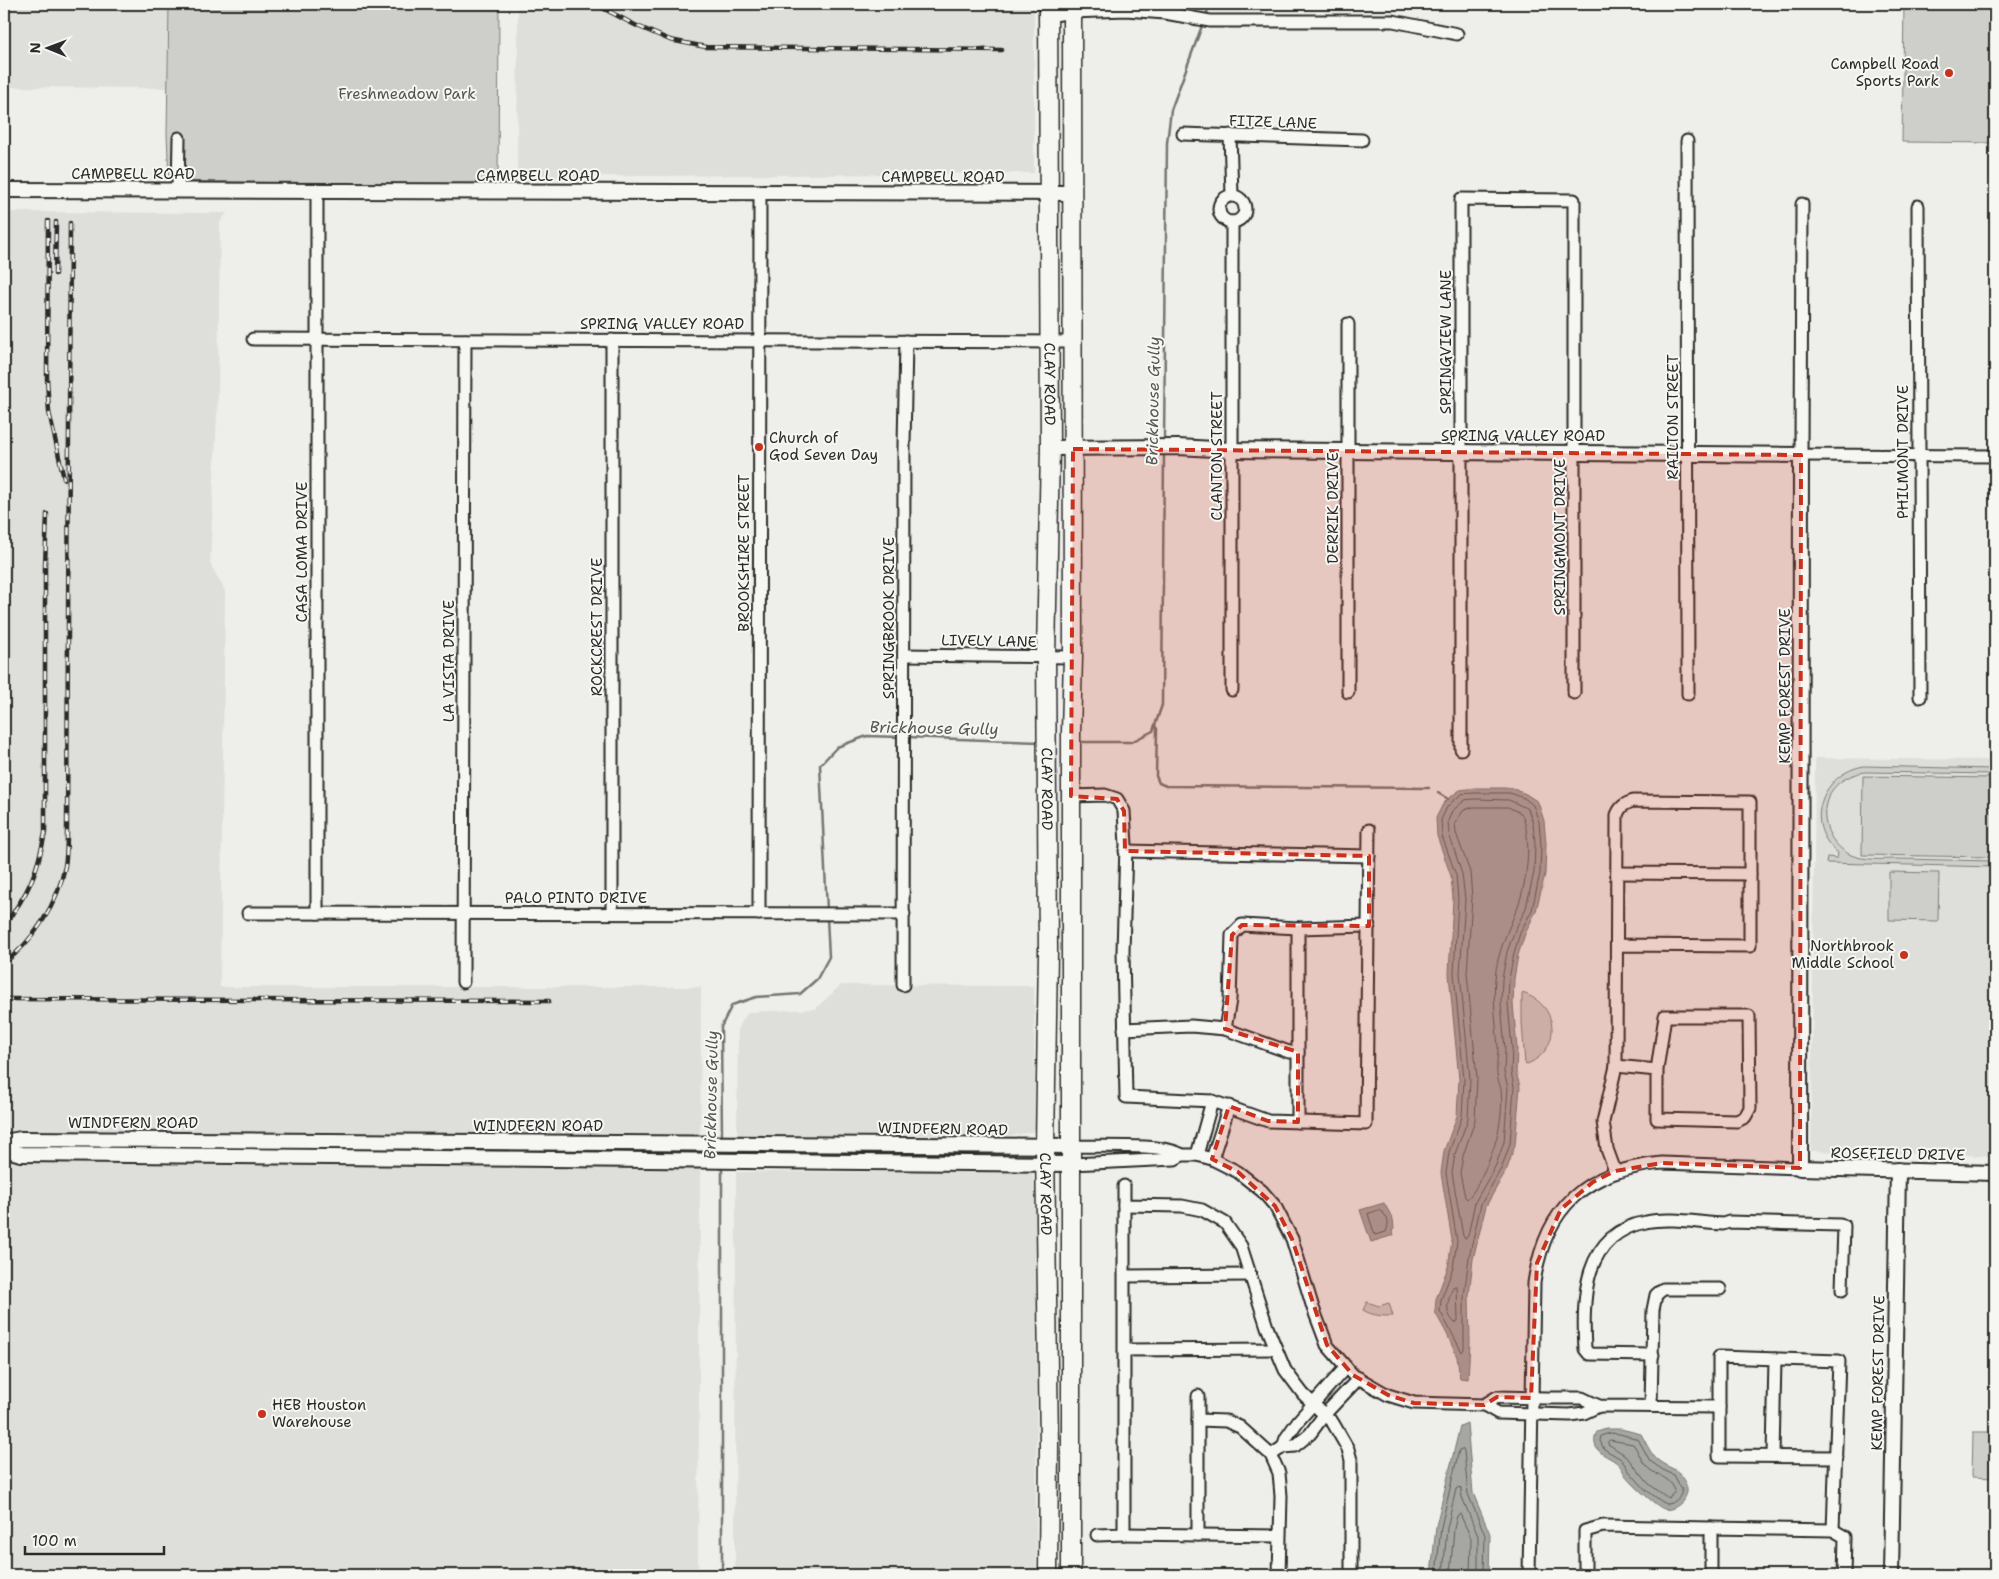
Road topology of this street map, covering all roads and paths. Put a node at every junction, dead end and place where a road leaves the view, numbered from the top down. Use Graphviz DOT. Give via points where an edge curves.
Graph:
graph roads {
  1 [pos="1072,8"];
  2 [pos="1048,10"];
  3 [pos="1457,34"];
  4 [pos="1048,71"];
  5 [pos="1072,76"];
  6 [pos="1183,134"];
  7 [pos="1230,135"];
  8 [pos="178,138"];
  9 [pos="1362,140"];
  10 [pos="1687,140"];
  11 [pos="4,190"];
  12 [pos="178,190"];
  13 [pos="318,190"];
  14 [pos="760,192"];
  15 [pos="1072,193"];
  16 [pos="1048,194"];
  17 [pos="1232,195"];
  18 [pos="1574,200"];
  19 [pos="1802,204"];
  20 [pos="1918,206"];
  21 [pos="1232,222"];
  22 [pos="1348,324"];
  23 [pos="253,339"];
  24 [pos="317,339"];
  25 [pos="464,340"];
  26 [pos="612,340"];
  27 [pos="760,341"];
  28 [pos="906,341"];
  29 [pos="1049,342"];
  30 [pos="1072,342"];
  31 [pos="1050,448"];
  32 [pos="1074,448"];
  33 [pos="1232,450"];
  34 [pos="1348,451"];
  35 [pos="1460,452"];
  36 [pos="1575,453"];
  37 [pos="1688,454"];
  38 [pos="1801,455"];
  39 [pos="1918,456"];
  40 [pos="1995,456"];
  41 [pos="904,655"];
  42 [pos="1046,657"];
  43 [pos="1073,657"];
  44 [pos="1232,690"];
  45 [pos="1348,692"];
  46 [pos="1574,693"];
  47 [pos="1688,694"];
  48 [pos="1920,697"];
  49 [pos="1461,749"];
  50 [pos="1071,796"];
  51 [pos="1369,830"];
  52 [pos="1126,851"];
  53 [pos="1369,856"];
  54 [pos="1617,873"];
  55 [pos="1750,874"];
  56 [pos="248,913"];
  57 [pos="316,913"];
  58 [pos="463,913"];
  59 [pos="612,914"];
  60 [pos="759,914"];
  61 [pos="904,914"];
  62 [pos="1368,926"];
  63 [pos="1298,928"];
  64 [pos="1616,945"];
  65 [pos="1048,951"];
  66 [pos="1071,954"];
  67 [pos="463,982"];
  68 [pos="903,985"];
  69 [pos="1124,1029"];
  70 [pos="1225,1029"];
  71 [pos="1298,1052"];
  72 [pos="1616,1066"];
  73 [pos="1657,1070"];
  74 [pos="1212,1101"];
  75 [pos="1229,1106"];
  76 [pos="1298,1122"];
  77 [pos="4,1142"];
  78 [pos="750,1144"];
  79 [pos="870,1145"];
  80 [pos="1045,1146"];
  81 [pos="1072,1146"];
  82 [pos="4,1150"];
  83 [pos="1182,1155"];
  84 [pos="1197,1155"];
  85 [pos="1212,1159"];
  86 [pos="740,1162"];
  87 [pos="870,1162"];
  88 [pos="1072,1164"];
  89 [pos="1045,1165"];
  90 [pos="1800,1168"];
  91 [pos="1898,1170"];
  92 [pos="1616,1172"];
  93 [pos="1995,1173"];
  94 [pos="1124,1186"];
  95 [pos="1124,1205"];
  96 [pos="1250,1275"];
  97 [pos="1125,1276"];
  98 [pos="1720,1289"];
  99 [pos="1842,1290"];
  100 [pos="1275,1349"];
  101 [pos="1125,1350"];
  102 [pos="1653,1355"];
  103 [pos="1775,1359"];
  104 [pos="1346,1367"];
  105 [pos="1359,1378"];
  106 [pos="1329,1387"];
  107 [pos="1198,1396"];
  108 [pos="1341,1397"];
  109 [pos="1531,1398"];
  110 [pos="1314,1405"];
  111 [pos="1484,1405"];
  112 [pos="1599,1406"];
  113 [pos="1651,1406"];
  114 [pos="1719,1407"];
  115 [pos="1531,1414"];
  116 [pos="1324,1415"];
  117 [pos="1198,1420"];
  118 [pos="1049,1446"];
  119 [pos="1071,1447"];
  120 [pos="1283,1447"];
  121 [pos="1271,1455"];
  122 [pos="1773,1456"];
  123 [pos="1836,1457"];
  124 [pos="1711,1528"];
  125 [pos="1833,1530"];
  126 [pos="1124,1534"];
  127 [pos="1097,1535"];
  128 [pos="1198,1535"];
  129 [pos="1279,1536"];
  130 [pos="1048,1575"];
  131 [pos="1071,1575"];
  132 [pos="1279,1575"];
  133 [pos="1351,1575"];
  134 [pos="1529,1575"];
  135 [pos="1585,1575"];
  136 [pos="1711,1575"];
  137 [pos="1844,1575"];
  138 [pos="1891,1575"];
  1 -- 2 [label="street"];
  1 -- 3 [label="street" via="1165,13 1210,20 1393,21"];
  1 -- 5 [label="main road, CLAY ROAD"];
  2 -- 4 [label="main road, CLAY ROAD"];
  4 -- 5 [label="main road"];
  4 -- 16 [label="main road, CLAY ROAD"];
  5 -- 15 [label="main road, CLAY ROAD"];
  6 -- 7 [label="street, FITZE LANE"];
  7 -- 9 [label="street, FITZE LANE"];
  7 -- 17 [label="street"];
  8 -- 12 [label="street"];
  10 -- 37 [label="street, RAILTON STREET"];
  11 -- 12 [label="street, CAMPBELL ROAD"];
  12 -- 13 [label="street, CAMPBELL ROAD"];
  13 -- 14 [label="street, CAMPBELL ROAD"];
  13 -- 24 [label="street, CASA LOMA DRIVE"];
  14 -- 16 [label="street, CAMPBELL ROAD"];
  14 -- 27 [label="street, BROOKSHIRE STREET"];
  15 -- 16 [label="street, CAMPBELL ROAD"];
  15 -- 30 [label="main road, CLAY ROAD"];
  16 -- 29 [label="main road, CLAY ROAD"];
  17 -- 21 [label="street" via="1223,200 1219,209 1223,218"];
  17 -- 21 [label="street" via="1241,199 1246,208 1242,218"];
  18 -- 35 [label="street, SPRINGVIEW LANE" via="1461,199"];
  18 -- 36 [label="street, SPRINGMONT DRIVE"];
  19 -- 38 [label="street, KEMP FOREST DRIVE"];
  20 -- 39 [label="street, PHILMONT DRIVE"];
  21 -- 33 [label="street, CLANTON STREET"];
  22 -- 34 [label="street, DERRIK DRIVE"];
  23 -- 24 [label="street, SPRING VALLEY ROAD"];
  24 -- 25 [label="street, SPRING VALLEY ROAD"];
  24 -- 57 [label="street, CASA LOMA DRIVE"];
  25 -- 26 [label="street, SPRING VALLEY ROAD"];
  25 -- 58 [label="street, LA VISTA DRIVE"];
  26 -- 27 [label="street, SPRING VALLEY ROAD"];
  26 -- 59 [label="street, ROCKCREST DRIVE"];
  27 -- 28 [label="street, SPRING VALLEY ROAD"];
  27 -- 60 [label="street, BROOKSHIRE STREET"];
  28 -- 29 [label="street, SPRING VALLEY ROAD"];
  28 -- 41 [label="street, SPRINGBROOK DRIVE"];
  29 -- 30 [label="street, SPRING VALLEY ROAD"];
  29 -- 31 [label="main road, CLAY ROAD"];
  30 -- 32 [label="main road, CLAY ROAD"];
  31 -- 32 [label="street, SPRING VALLEY ROAD"];
  31 -- 42 [label="main road, CLAY ROAD"];
  32 -- 33 [label="street, SPRING VALLEY ROAD"];
  32 -- 43 [label="main road, CLAY ROAD"];
  33 -- 34 [label="street, SPRING VALLEY ROAD"];
  33 -- 44 [label="street, CLANTON STREET"];
  34 -- 35 [label="street, SPRING VALLEY ROAD"];
  34 -- 45 [label="street, DERRIK DRIVE"];
  35 -- 36 [label="street, SPRING VALLEY ROAD"];
  35 -- 49 [label="street, SPRINGVIEW LANE"];
  36 -- 37 [label="street, SPRING VALLEY ROAD"];
  36 -- 46 [label="street, SPRINGMONT DRIVE"];
  37 -- 38 [label="street, SPRING VALLEY ROAD"];
  37 -- 47 [label="street, RAILTON STREET"];
  38 -- 39 [label="street, SPRING VALLEY ROAD"];
  38 -- 90 [label="street, KEMP FOREST DRIVE"];
  39 -- 40 [label="street, SPRING VALLEY ROAD"];
  39 -- 48 [label="street, PHILMONT DRIVE"];
  41 -- 42 [label="street, LIVELY LANE"];
  41 -- 61 [label="street, SPRINGBROOK DRIVE"];
  42 -- 43 [label="street, LIVELY LANE"];
  42 -- 65 [label="main road, CLAY ROAD"];
  43 -- 50 [label="main road, CLAY ROAD"];
  50 -- 52 [label="street" via="1105,795 1117,799 1124,811"];
  50 -- 66 [label="main road, CLAY ROAD"];
  51 -- 53 [label="street"];
  52 -- 53 [label="street"];
  52 -- 69 [label="street"];
  53 -- 62 [label="street"];
  54 -- 55 [label="street"];
  54 -- 55 [label="street" via="1617,815 1625,804 1642,801 1750,802"];
  54 -- 64 [label="street"];
  55 -- 64 [label="street" via="1750,946"];
  56 -- 57 [label="street, PALO PINTO DRIVE"];
  57 -- 58 [label="street, PALO PINTO DRIVE"];
  58 -- 59 [label="street, PALO PINTO DRIVE"];
  58 -- 67 [label="street, LA VISTA DRIVE"];
  59 -- 60 [label="street, PALO PINTO DRIVE"];
  60 -- 61 [label="street, PALO PINTO DRIVE"];
  61 -- 68 [label="street, SPRINGBROOK DRIVE"];
  62 -- 63 [label="street"];
  62 -- 76 [label="street" via="1366,1124"];
  63 -- 70 [label="street" via="1242,925 1232,935 1230,1000"];
  63 -- 71 [label="street"];
  64 -- 72 [label="street"];
  65 -- 66 [label="main road"];
  65 -- 80 [label="main road, CLAY ROAD"];
  66 -- 81 [label="main road, CLAY ROAD"];
  69 -- 70 [label="street" via="1192,1026"];
  69 -- 74 [label="street" via="1126,1097"];
  70 -- 71 [label="street" via="1289,1052"];
  71 -- 76 [label="street"];
  72 -- 73 [label="street"];
  72 -- 92 [label="street" via="1602,1122"];
  73 -- 73 [label="street" via="1665,1016 1749,1016 1750,1108 1745,1117 1737,1121 1657,1119"];
  74 -- 75 [label="street"];
  74 -- 84 [label="street"];
  75 -- 76 [label="street" via="1268,1121"];
  75 -- 85 [label="street"];
  77 -- 78 [label="street, WINDFERN ROAD" via="21,1138"];
  78 -- 79 [label="street, WINDFERN ROAD"];
  78 -- 86 [label="street"];
  79 -- 80 [label="street, WINDFERN ROAD"];
  79 -- 87 [label="street"];
  80 -- 81 [label="street, WINDFERN ROAD"];
  80 -- 89 [label="main road, CLAY ROAD"];
  81 -- 83 [label="street" via="1160,1148 1175,1150"];
  81 -- 88 [label="main road, CLAY ROAD"];
  82 -- 86 [label="street, WINDFERN ROAD" via="21,1154"];
  83 -- 84 [label="street"];
  83 -- 88 [label="street" via="1175,1159"];
  84 -- 85 [label="street"];
  85 -- 104 [label="street" via="1238,1172 1275,1206 1292,1239 1327,1345"];
  86 -- 87 [label="street, WINDFERN ROAD"];
  87 -- 89 [label="street, WINDFERN ROAD"];
  88 -- 89 [label="street, WINDFERN ROAD"];
  88 -- 119 [label="main road, CLAY ROAD"];
  89 -- 118 [label="main road, CLAY ROAD"];
  90 -- 91 [label="street, ROSEFIELD DRIVE"];
  90 -- 92 [label="street" via="1662,1162"];
  91 -- 93 [label="street, ROSEFIELD DRIVE"];
  91 -- 138 [label="street, KEMP FOREST DRIVE"];
  92 -- 109 [label="street" via="1593,1182 1561,1209 1544,1242 1534,1283"];
  94 -- 95 [label="street"];
  95 -- 96 [label="street" via="1182,1206 1202,1210 1224,1223 1241,1246"];
  95 -- 97 [label="street"];
  96 -- 97 [label="street"];
  96 -- 100 [label="street"];
  97 -- 101 [label="street"];
  98 -- 102 [label="street" via="1663,1289 1656,1295"];
  99 -- 102 [label="street" via="1844,1226 1660,1221 1636,1224 1609,1240 1593,1262 1586,1290 1585,1349 1589,1354"];
  100 -- 101 [label="street"];
  100 -- 110 [label="street" via="1285,1370"];
  101 -- 126 [label="street"];
  102 -- 113 [label="street"];
  103 -- 114 [label="street" via="1719,1357"];
  103 -- 122 [label="street"];
  103 -- 123 [label="street" via="1839,1361"];
  104 -- 105 [label="street"];
  104 -- 106 [label="street"];
  105 -- 108 [label="street"];
  105 -- 111 [label="street" via="1388,1395 1414,1403"];
  106 -- 108 [label="street"];
  106 -- 110 [label="street"];
  107 -- 117 [label="street"];
  108 -- 116 [label="street"];
  109 -- 111 [label="street" via="1497,1397"];
  109 -- 112 [label="street" via="1582,1398"];
  109 -- 115 [label="street"];
  110 -- 116 [label="street"];
  110 -- 120 [label="street" via="1286,1438"];
  111 -- 115 [label="street" via="1498,1413"];
  112 -- 113 [label="street"];
  112 -- 115 [label="street" via="1570,1415"];
  113 -- 114 [label="street"];
  114 -- 122 [label="street" via="1719,1456"];
  115 -- 134 [label="street"];
  116 -- 120 [label="street" via="1310,1434 1295,1446"];
  116 -- 133 [label="street" via="1333,1423 1351,1460"];
  117 -- 121 [label="street" via="1226,1421 1240,1427"];
  117 -- 128 [label="street"];
  118 -- 119 [label="main road"];
  118 -- 130 [label="main road, CLAY ROAD"];
  119 -- 131 [label="main road, CLAY ROAD"];
  120 -- 121 [label="street"];
  121 -- 129 [label="street" via="1278,1473 1281,1496"];
  122 -- 123 [label="street"];
  123 -- 125 [label="street"];
  124 -- 125 [label="street"];
  124 -- 135 [label="street" via="1602,1526 1585,1531"];
  124 -- 136 [label="street"];
  125 -- 137 [label="street" via="1845,1538"];
  126 -- 127 [label="street"];
  126 -- 128 [label="street"];
  128 -- 129 [label="street"];
  129 -- 132 [label="street"];
}
